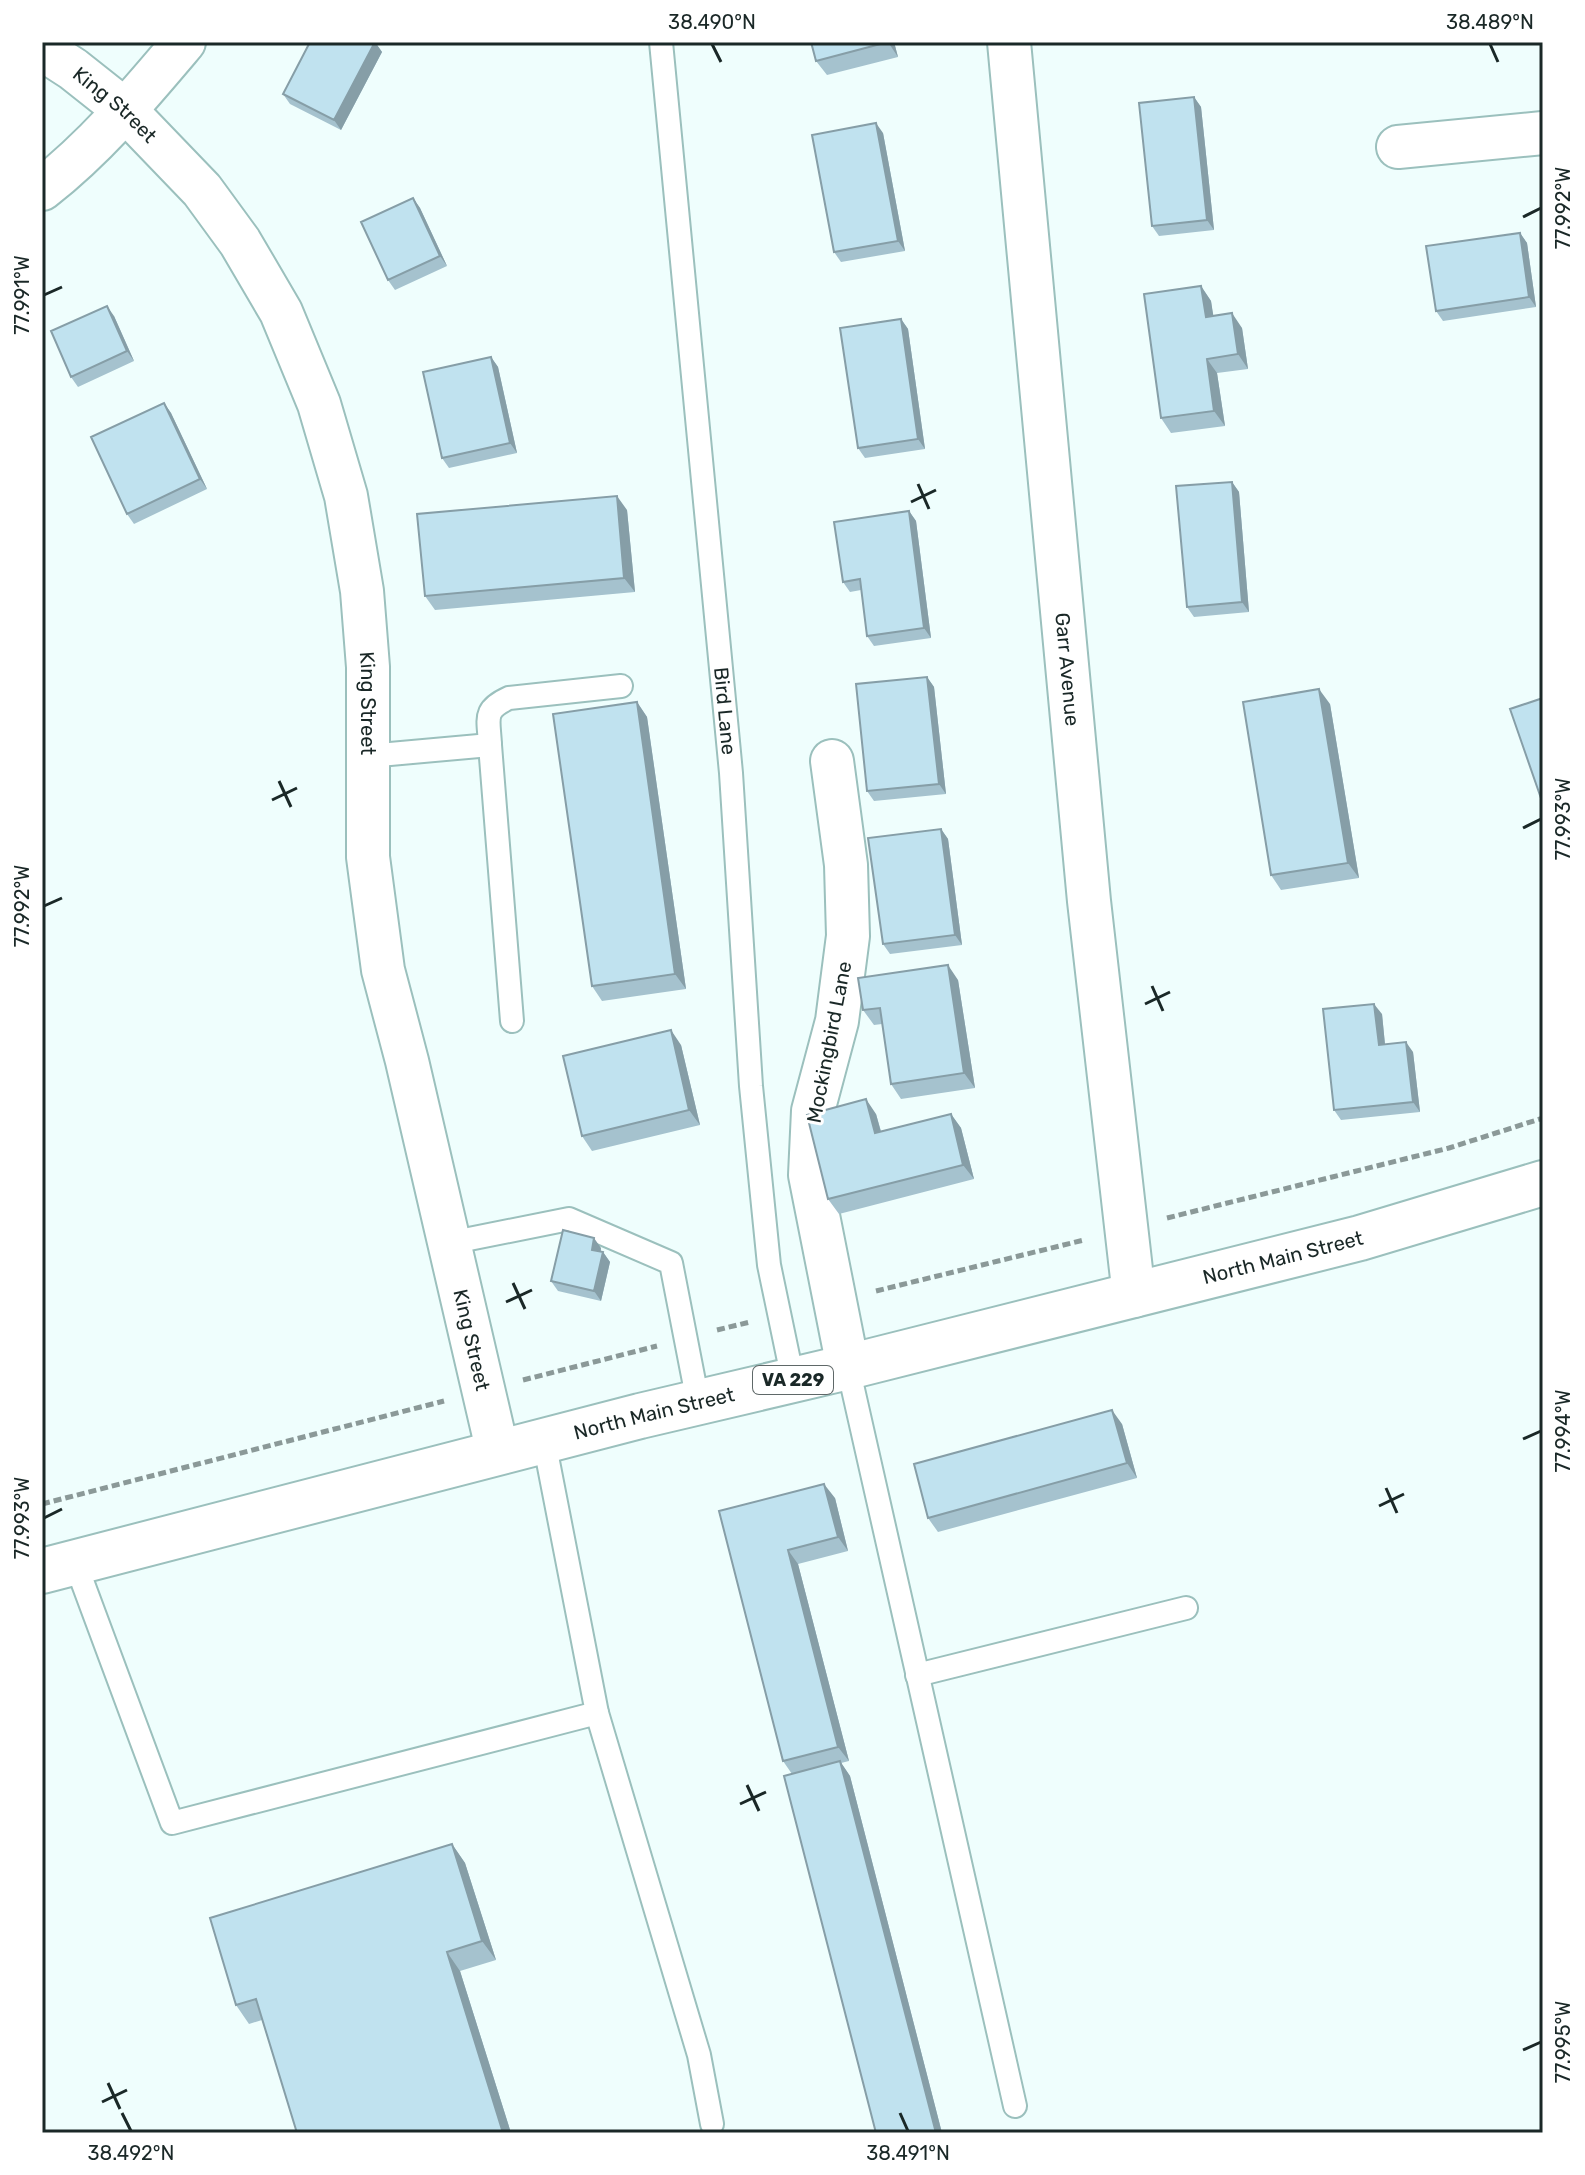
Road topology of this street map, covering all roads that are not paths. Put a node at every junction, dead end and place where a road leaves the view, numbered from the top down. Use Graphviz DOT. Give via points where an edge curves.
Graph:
graph roads {
  1 [pos="184,42"];
  2 [pos="661,42"];
  3 [pos="1009,42"];
  4 [pos="42,49"];
  5 [pos="126,111"];
  6 [pos="1543,133"];
  7 [pos="1398,147"];
  8 [pos="42,189"];
  9 [pos="621,686"];
  10 [pos="490,745"];
  11 [pos="368,756"];
  12 [pos="832,761"];
  13 [pos="512,1021"];
  14 [pos="1543,1183"];
  15 [pos="449,1243"];
  16 [pos="1134,1296"];
  17 [pos="848,1367"];
  18 [pos="793,1380"];
  19 [pos="698,1402"];
  20 [pos="544,1441"];
  21 [pos="498,1453"];
  22 [pos="58,1567"];
  23 [pos="1186,1608"];
  24 [pos="917,1675"];
  25 [pos="597,1713"];
  26 [pos="1015,2106"];
  27 [pos="712,2124"];
  1 -- 5 [label="street"];
  2 -- 18 [label="lane, Bird Lane" via="731,773 751,1086 769,1265"];
  3 -- 16 [label="street, Garr Avenue" via="1087,885"];
  4 -- 5 [label="street, King Street"];
  5 -- 8 [label="street"];
  5 -- 11 [label="street, King Street" via="202,190 240,242 281,312 319,404 346,496 362,591"];
  6 -- 7 [label="street"];
  9 -- 10 [label="lane" via="495,704 489,714"];
  10 -- 11 [label="lane"];
  10 -- 13 [label="lane"];
  11 -- 15 [label="street, King Street" via="368,857 383,970"];
  12 -- 17 [label="street, Mockingbird Lane" via="846,865 848,936 837,1021 813,1111 810,1175"];
  14 -- 16 [label="main road, North Main Street / VA 229" via="1360,1238"];
  15 -- 19 [label="lane" via="569,1219 671,1263"];
  15 -- 21 [label="street, King Street"];
  16 -- 17 [label="main road, North Main Street / VA 229"];
  17 -- 18 [label="main road, North Main Street / VA 229"];
  17 -- 24 [label="lane"];
  18 -- 19 [label="main road, North Main Street / VA 229"];
  19 -- 20 [label="main road, North Main Street / VA 229"];
  20 -- 21 [label="main road, North Main Street / VA 229"];
  20 -- 25 [label="lane"];
  21 -- 22 [label="main road, North Main Street / VA 229"];
  22 -- 25 [label="lane" via="172,1823"];
  23 -- 24 [label="lane"];
  24 -- 26 [label="lane"];
  25 -- 27 [label="lane" via="699,2055"];
}
